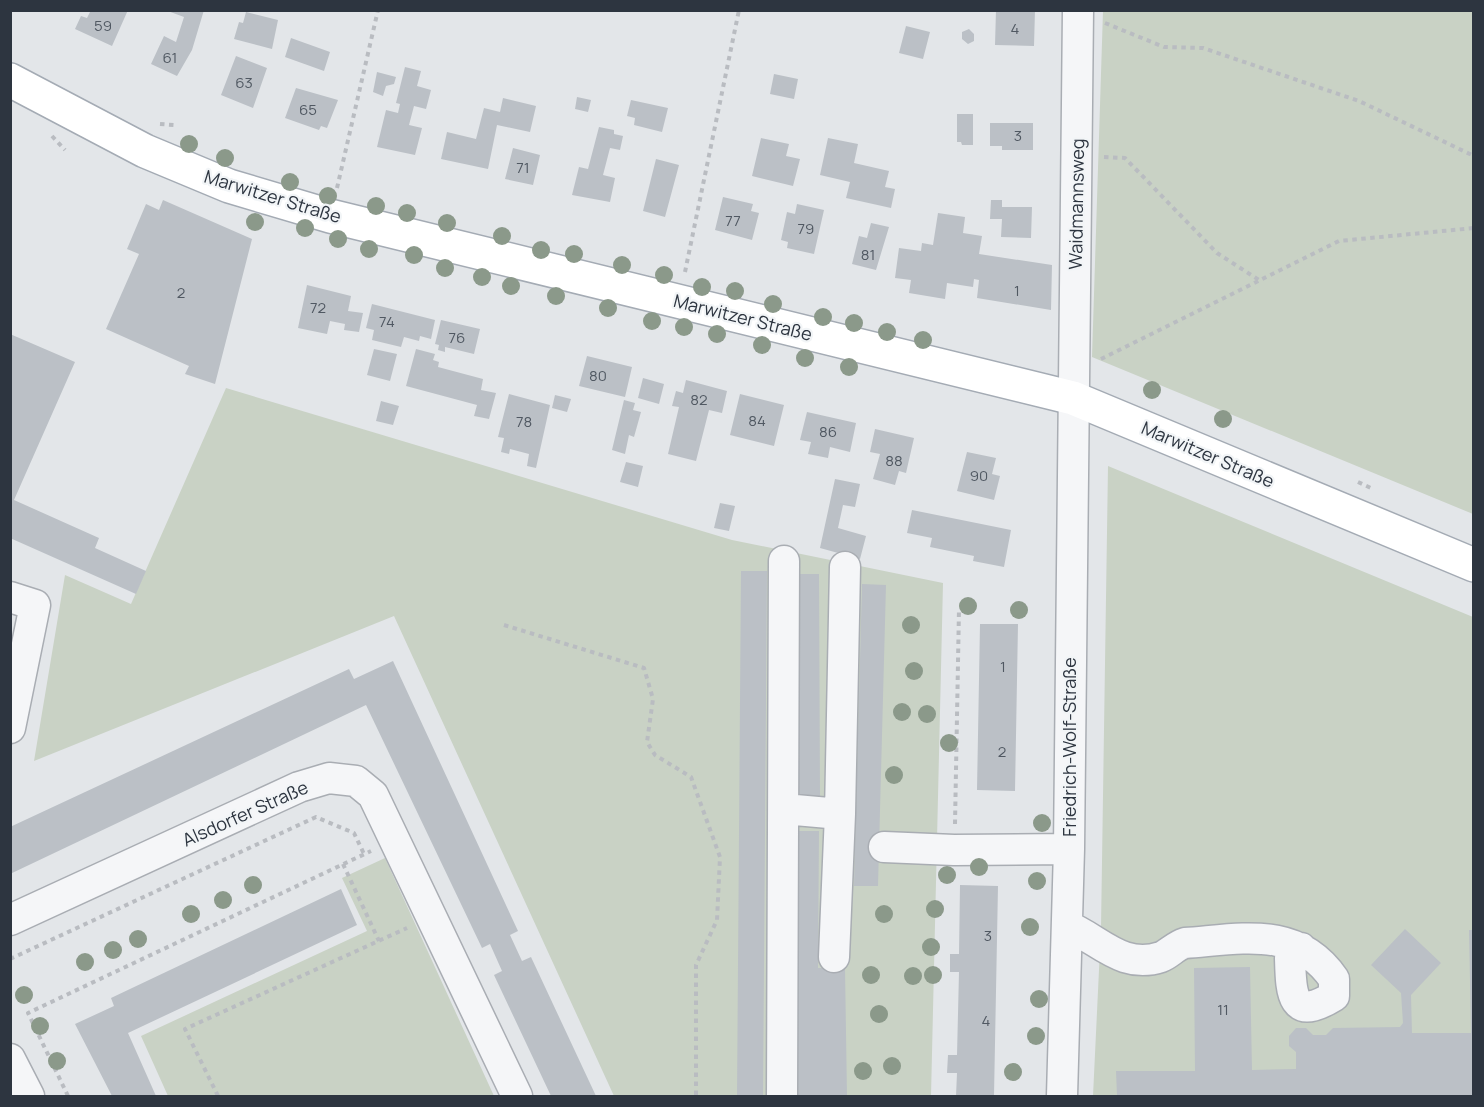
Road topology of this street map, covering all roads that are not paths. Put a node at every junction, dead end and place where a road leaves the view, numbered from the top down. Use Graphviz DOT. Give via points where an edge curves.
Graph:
graph roads {
  1 [pos="1078,11"];
  2 [pos="10,80"];
  3 [pos="1073,385"];
  4 [pos="784,561"];
  5 [pos="1473,565"];
  6 [pos="845,567"];
  7 [pos="10,597"];
  8 [pos="10,728"];
  9 [pos="784,809"];
  10 [pos="840,813"];
  11 [pos="884,848"];
  12 [pos="1068,849"];
  13 [pos="10,920"];
  14 [pos="1067,926"];
  15 [pos="1300,948"];
  16 [pos="834,957"];
  17 [pos="10,1059"];
  18 [pos="28,1096"];
  19 [pos="517,1096"];
  20 [pos="782,1096"];
  21 [pos="1062,1096"];
  1 -- 3 [label="street, Waidmannsweg"];
  2 -- 3 [label="main road, Marwitzer Straße" via="145,151 251,192 330,216"];
  3 -- 5 [label="main road, Marwitzer Straße"];
  3 -- 12 [label="street, Friedrich-Wolf-Straße"];
  4 -- 9 [label="street"];
  6 -- 10 [label="street"];
  7 -- 8 [label="street" via="35,605"];
  9 -- 10 [label="street"];
  9 -- 20 [label="street"];
  10 -- 16 [label="street"];
  11 -- 12 [label="street"];
  12 -- 14 [label="street, Friedrich-Wolf-Straße"];
  13 -- 19 [label="street, Alsdorfer Straße" via="299,787 329,778 356,781 373,795 396,840"];
  14 -- 15 [label="street" via="1131,960 1164,956 1174,946 1185,943 1263,938"];
  14 -- 21 [label="street, Friedrich-Wolf-Straße"];
  17 -- 18 [label="street"];
}
